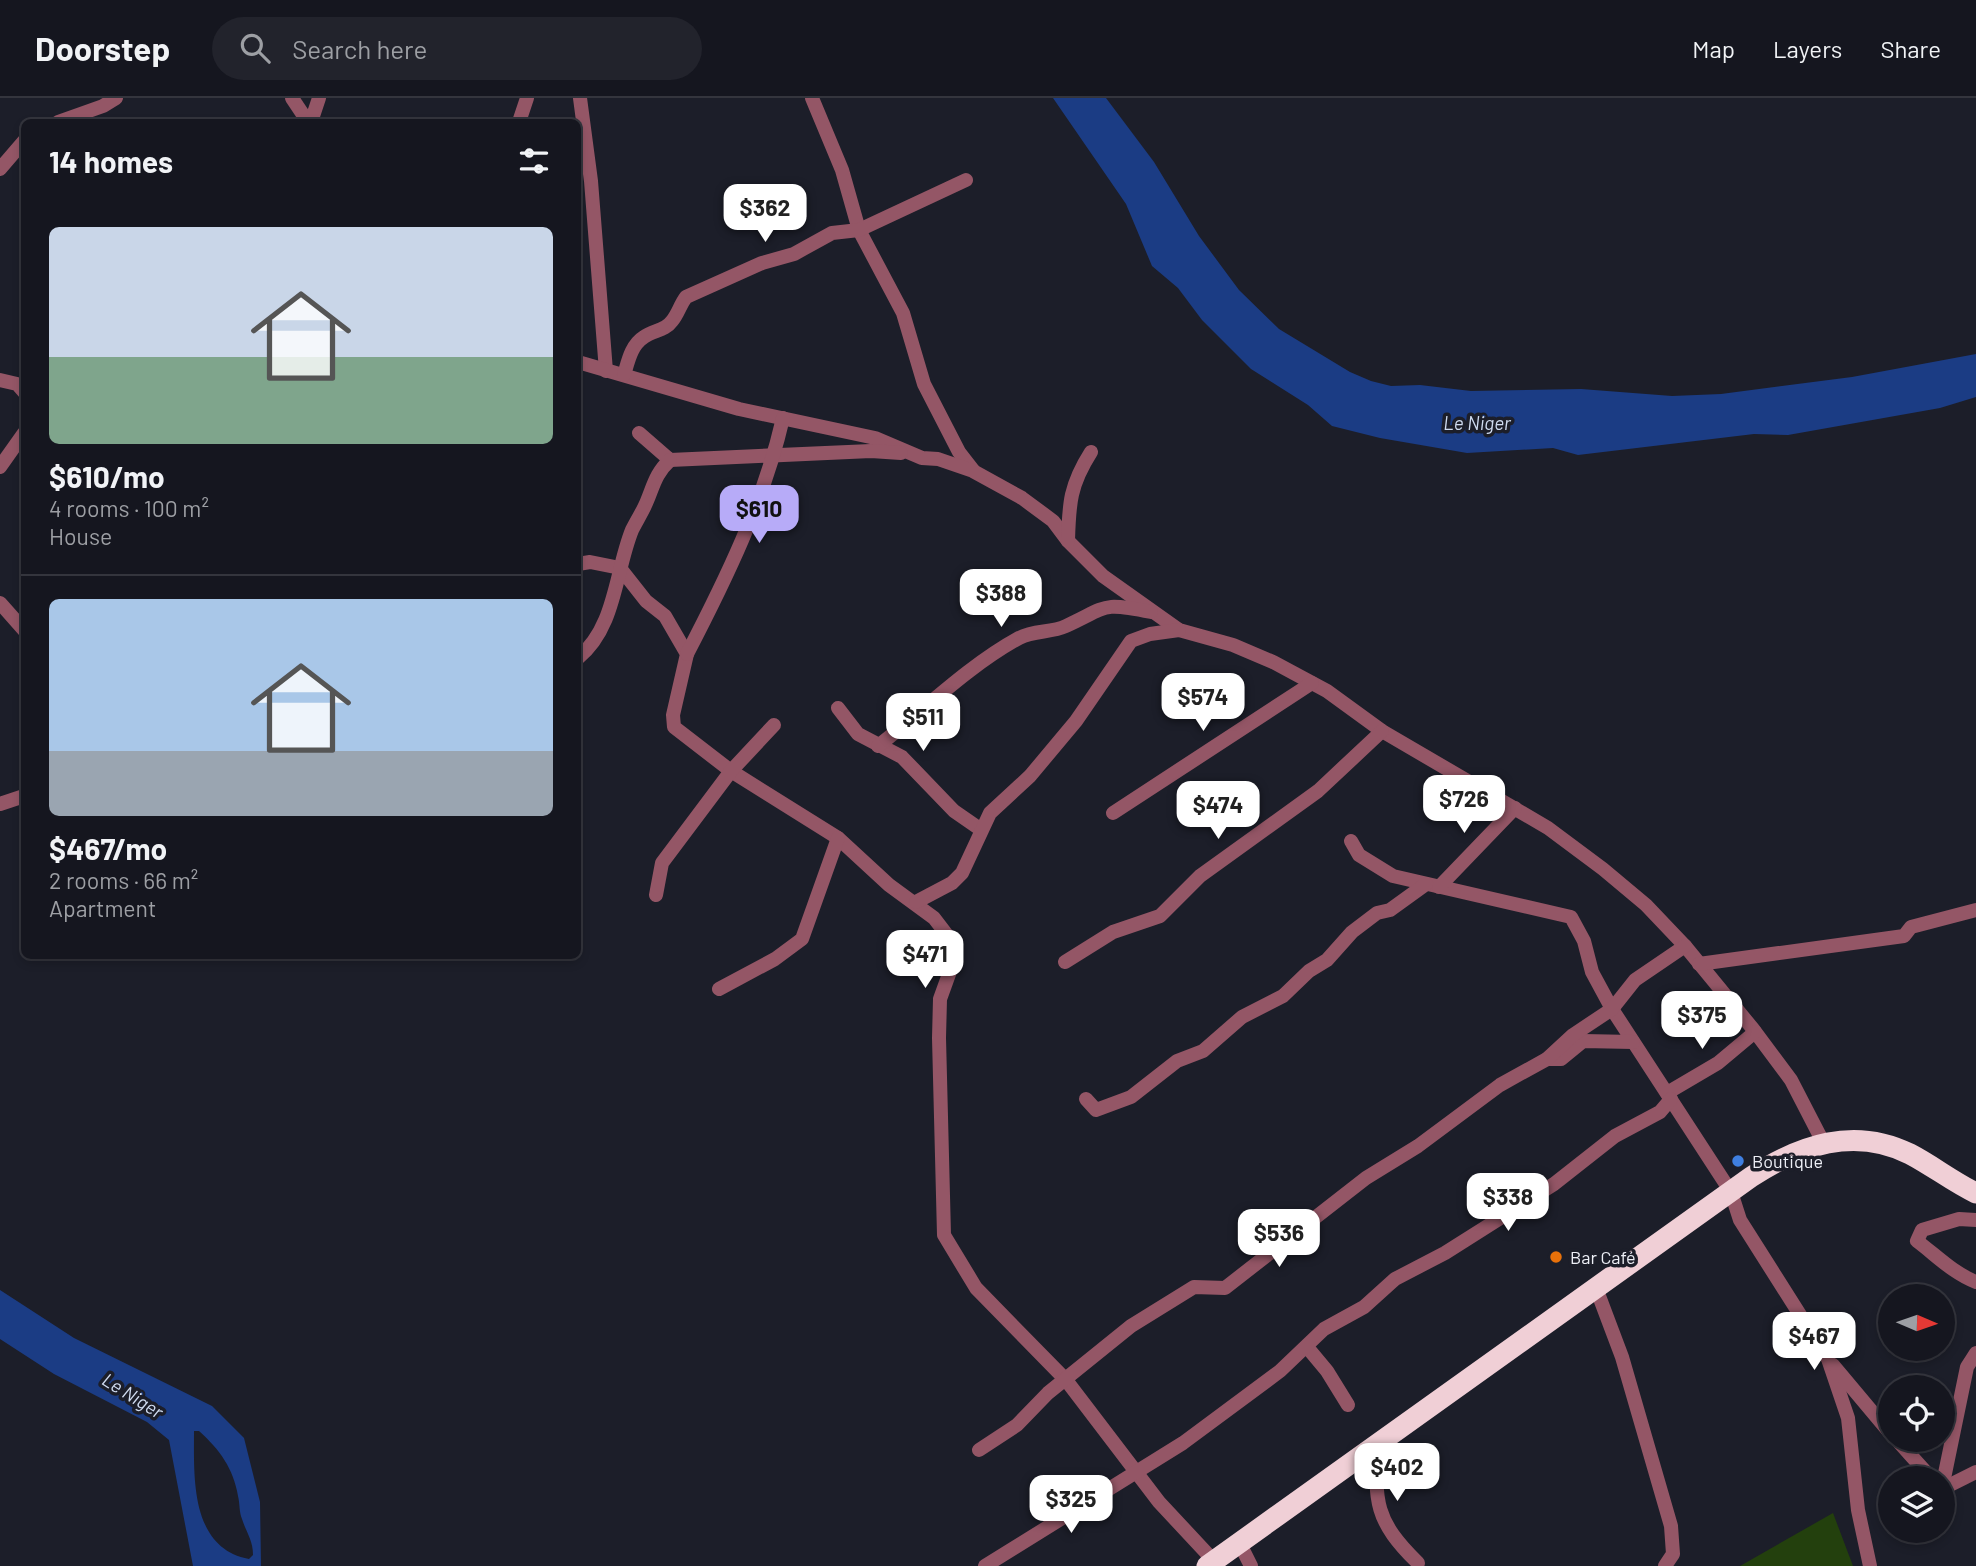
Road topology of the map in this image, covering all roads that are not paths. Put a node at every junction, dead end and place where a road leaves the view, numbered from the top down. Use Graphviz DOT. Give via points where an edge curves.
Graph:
graph roads {
  1 [pos="116,98"];
  2 [pos="292,98"];
  3 [pos="318,98"];
  4 [pos="527,98"];
  5 [pos="580,98"];
  6 [pos="812,98"];
  7 [pos="66,119"];
  8 [pos="308,119"];
  9 [pos="311,119"];
  10 [pos="520,119"];
  11 [pos="21,145"];
  12 [pos="0,169"];
  13 [pos="966,180"];
  14 [pos="859,230"];
  15 [pos="581,363"];
  16 [pos="606,371"];
  17 [pos="624,376"];
  18 [pos="0,380"];
  19 [pos="21,389"];
  20 [pos="783,418"];
  21 [pos="639,433"];
  22 [pos="21,437"];
  23 [pos="1091,452"];
  24 [pos="774,455"];
  25 [pos="922,458"];
  26 [pos="670,460"];
  27 [pos="0,467"];
  28 [pos="973,471"];
  29 [pos="1068,541"];
  30 [pos="581,564"];
  31 [pos="620,568"];
  32 [pos="9,612"];
  33 [pos="1156,613"];
  34 [pos="21,626"];
  35 [pos="1179,630"];
  36 [pos="581,654"];
  37 [pos="687,654"];
  38 [pos="1312,683"];
  39 [pos="838,708"];
  40 [pos="774,725"];
  41 [pos="1382,732"];
  42 [pos="878,746"];
  43 [pos="731,771"];
  44 [pos="21,797"];
  45 [pos="0,804"];
  46 [pos="1515,808"];
  47 [pos="1113,813"];
  48 [pos="980,829"];
  49 [pos="838,838"];
  50 [pos="1351,841"];
  51 [pos="1432,885"];
  52 [pos="656,895"];
  53 [pos="916,902"];
  54 [pos="1976,910"];
  55 [pos="1685,946"];
  56 [pos="1065,962"];
  57 [pos="1699,964"];
  58 [pos="719,989"];
  59 [pos="1612,1009"];
  60 [pos="1755,1032"];
  61 [pos="1633,1042"];
  62 [pos="1547,1059"];
  63 [pos="1669,1096"];
  64 [pos="1086,1099"];
  65 [pos="1823,1142"];
  66 [pos="1731,1192"];
  67 [pos="1976,1193"];
  68 [pos="1976,1220"];
  69 [pos="1976,1282"];
  70 [pos="1596,1288"];
  71 [pos="1307,1348"];
  72 [pos="1976,1353"];
  73 [pos="1828,1359"];
  74 [pos="1066,1380"];
  75 [pos="1348,1405"];
  76 [pos="1878,1419"];
  77 [pos="1378,1444"];
  78 [pos="979,1450"];
  79 [pos="1908,1452"];
  80 [pos="1920,1466"];
  81 [pos="1947,1466"];
  82 [pos="1137,1472"];
  83 [pos="1976,1472"];
  84 [pos="1955,1482"];
  85 [pos="1240,1544"];
  86 [pos="1418,1563"];
  87 [pos="1211,1564"];
  88 [pos="985,1566"];
  89 [pos="1251,1566"];
  90 [pos="1665,1566"];
  91 [pos="1870,1566"];
  1 -- 7 [label="street"];
  2 -- 8 [label="street"];
  3 -- 9 [label="street"];
  4 -- 10 [label="street"];
  5 -- 16 [label="street" via="592,181"];
  6 -- 14 [label="street" via="842,170"];
  11 -- 12 [label="street"];
  13 -- 14 [label="street"];
  14 -- 17 [label="street" via="832,233 794,254 686,297 673,320 633,348"];
  14 -- 28 [label="street" via="903,313 924,384"];
  15 -- 16 [label="street"];
  16 -- 17 [label="street"];
  17 -- 20 [label="street"];
  18 -- 19 [label="street"];
  20 -- 24 [label="street"];
  20 -- 25 [label="street" via="874,438"];
  21 -- 26 [label="street"];
  22 -- 27 [label="street"];
  23 -- 29 [label="street" via="1074,478"];
  24 -- 25 [label="street" via="872,450"];
  24 -- 26 [label="street"];
  24 -- 37 [label="street" via="729,573"];
  25 -- 28 [label="street"];
  26 -- 31 [label="street" via="656,474"];
  28 -- 29 [label="street" via="1022,498 1053,521"];
  29 -- 33 [label="street" via="1103,576"];
  30 -- 31 [label="street"];
  31 -- 36 [label="street" via="612,605"];
  31 -- 37 [label="street" via="646,601 665,616"];
  32 -- 34 [label="street"];
  33 -- 35 [label="street"];
  33 -- 42 [label="street" via="1113,604 1063,628 1022,637 995,653"];
  35 -- 38 [label="street" via="1233,645"];
  35 -- 48 [label="street" via="1131,641 1076,721"];
  37 -- 43 [label="street" via="674,727"];
  38 -- 41 [label="street"];
  38 -- 47 [label="street"];
  39 -- 42 [label="street" via="858,734"];
  40 -- 43 [label="street"];
  41 -- 46 [label="street"];
  41 -- 56 [label="street" via="1318,791 1200,876 1160,916 1113,932"];
  42 -- 48 [label="street" via="902,757 954,811"];
  43 -- 49 [label="street"];
  43 -- 52 [label="street" via="662,863"];
  44 -- 45 [label="street"];
  46 -- 51 [label="street"];
  46 -- 55 [label="street" via="1603,869"];
  48 -- 53 [label="street" via="962,873"];
  49 -- 53 [label="street" via="889,886"];
  49 -- 58 [label="street" via="802,939"];
  50 -- 51 [label="street" via="1359,855 1374,866 1393,876"];
  51 -- 59 [label="street" via="1571,917"];
  51 -- 64 [label="street" via="1377,913 1283,996 1242,1017 1203,1051 1177,1061 1130,1097 1096,1110"];
  53 -- 74 [label="street" via="934,918 952,947 953,963 940,999 944,1234 976,1288"];
  54 -- 57 [label="street" via="1911,927 1904,936"];
  55 -- 57 [label="street"];
  55 -- 59 [label="street" via="1635,979"];
  57 -- 60 [label="street"];
  59 -- 61 [label="street"];
  59 -- 62 [label="street"];
  60 -- 63 [label="street"];
  60 -- 65 [label="street" via="1791,1080"];
  61 -- 62 [label="street" via="1583,1041 1561,1059"];
  61 -- 63 [label="street"];
  62 -- 74 [label="street" via="1500,1085 1366,1178 1225,1288 1194,1287 1131,1326"];
  63 -- 66 [label="street"];
  63 -- 71 [label="street" via="1660,1112 1615,1136 1554,1184 1445,1254 1395,1279 1364,1307 1324,1329"];
  65 -- 66 [label="highway" via="1771,1164"];
  65 -- 67 [label="highway" via="1882,1144 1909,1154"];
  66 -- 70 [label="highway"];
  66 -- 73 [label="street" via="1740,1220"];
  68 -- 69 [label="street" via="1959,1219 1922,1230 1917,1241 1953,1272"];
  70 -- 77 [label="highway"];
  70 -- 90 [label="street" via="1622,1357 1671,1526 1674,1554"];
  71 -- 75 [label="street"];
  71 -- 82 [label="street" via="1183,1443"];
  72 -- 81 [label="street" via="1967,1367"];
  73 -- 76 [label="street"];
  73 -- 91 [label="street" via="1848,1418 1858,1510"];
  74 -- 78 [label="street" via="1017,1425"];
  74 -- 82 [label="street"];
  77 -- 85 [label="highway"];
  77 -- 86 [label="street" via="1375,1491 1383,1520 1395,1541"];
  79 -- 80 [label="street"];
  82 -- 87 [label="street"];
  82 -- 88 [label="street"];
  83 -- 84 [label="street"];
  85 -- 87 [label="highway"];
  85 -- 89 [label="street"];
}
